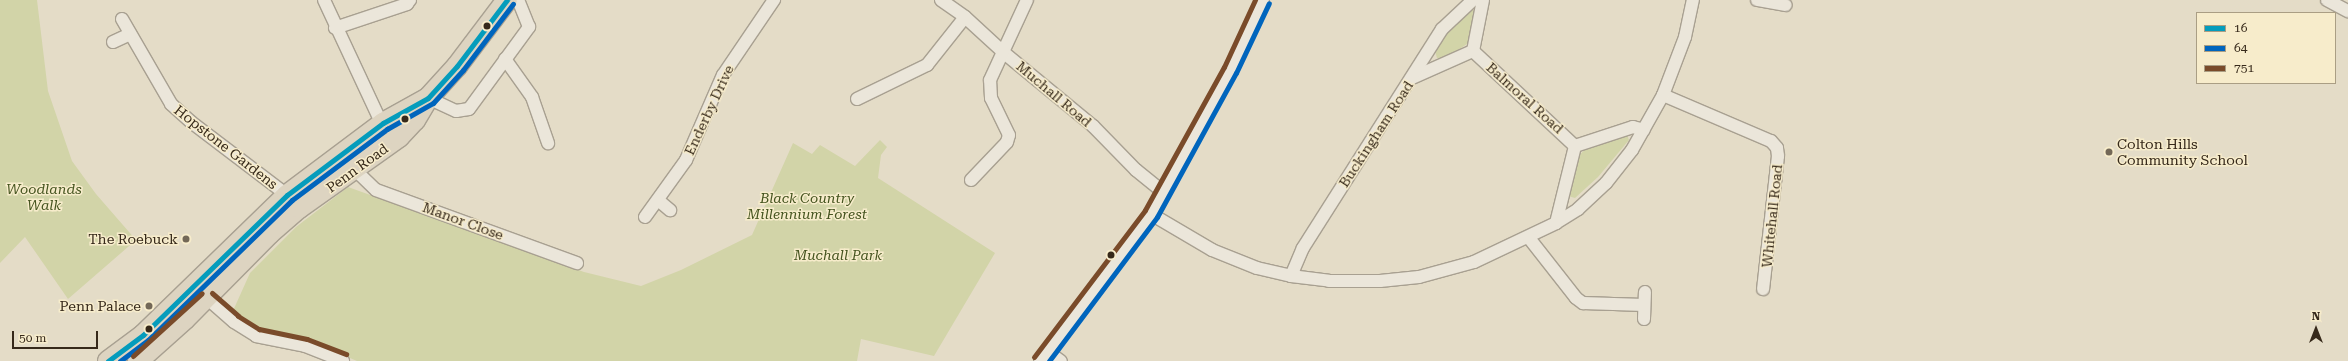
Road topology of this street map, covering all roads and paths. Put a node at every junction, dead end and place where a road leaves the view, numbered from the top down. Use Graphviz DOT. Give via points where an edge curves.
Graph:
graph roads {
  1 [pos="324,0"];
  2 [pos="410,0"];
  3 [pos="507,0"];
  4 [pos="518,0"];
  5 [pos="774,0"];
  6 [pos="941,0"];
  7 [pos="1027,0"];
  8 [pos="1263,0"];
  9 [pos="1473,0"];
  10 [pos="1482,0"];
  11 [pos="1693,0"];
  12 [pos="1756,0"];
  13 [pos="2327,0"];
  14 [pos="1786,5"];
  15 [pos="2348,11"];
  16 [pos="965,16"];
  17 [pos="122,19"];
  18 [pos="335,28"];
  19 [pos="130,34"];
  20 [pos="113,42"];
  21 [pos="1473,51"];
  22 [pos="1003,52"];
  23 [pos="505,59"];
  24 [pos="1412,78"];
  25 [pos="1664,95"];
  26 [pos="428,98"];
  27 [pos="857,99"];
  28 [pos="383,123"];
  29 [pos="1644,130"];
  30 [pos="399,137"];
  31 [pos="548,143"];
  32 [pos="1575,146"];
  33 [pos="341,155"];
  34 [pos="355,171"];
  35 [pos="971,180"];
  36 [pos="1163,192"];
  37 [pos="287,195"];
  38 [pos="658,200"];
  39 [pos="670,210"];
  40 [pos="1151,214"];
  41 [pos="645,217"];
  42 [pos="1556,223"];
  43 [pos="1529,238"];
  44 [pos="577,263"];
  45 [pos="1291,276"];
  46 [pos="1764,290"];
  47 [pos="200,292"];
  48 [pos="1644,319"];
  49 [pos="1044,356"];
  50 [pos="337,360"];
  51 [pos="108,361"];
  52 [pos="138,361"];
  53 [pos="1061,361"];
  1 -- 18 [label="street"];
  2 -- 18 [label="street" via="407,4"];
  3 -- 26 [label="highway, Penn Road" via="457,66"];
  4 -- 23 [label="street" via="529,27"];
  5 -- 38 [label="street, Enderby Drive" via="723,75 686,160"];
  6 -- 16 [label="street, Muchall Road"];
  7 -- 22 [label="street"];
  8 -- 36 [label="street" via="1230,70"];
  9 -- 24 [label="street, Buckingham Road" via="1442,29"];
  10 -- 21 [label="street"];
  11 -- 25 [label="street" via="1685,37"];
  12 -- 14 [label="street"];
  13 -- 15 [label="street"];
  16 -- 22 [label="street, Muchall Road"];
  16 -- 27 [label="street" via="927,65"];
  17 -- 19 [label="street, Hopstone Gardens"];
  18 -- 28 [label="street"];
  19 -- 20 [label="street"];
  19 -- 37 [label="street, Hopstone Gardens" via="166,97 179,112"];
  21 -- 24 [label="street"];
  21 -- 32 [label="street, Balmoral Road"];
  22 -- 35 [label="street" via="990,80 991,98 1009,135 1007,142"];
  22 -- 36 [label="street, Muchall Road" via="1093,126 1136,170"];
  23 -- 26 [label="street" via="469,109 456,111"];
  23 -- 31 [label="street" via="532,97"];
  24 -- 45 [label="street, Buckingham Road" via="1303,248"];
  25 -- 29 [label="street"];
  25 -- 46 [label="street, Whitehall Road" via="1770,141 1777,148"];
  26 -- 28 [label="highway, Penn Road"];
  26 -- 30 [label="highway, Penn Road" via="415,120"];
  28 -- 30 [label="street"];
  28 -- 33 [label="highway, Penn Road"];
  29 -- 32 [label="street, Balmoral Road" via="1633,127"];
  29 -- 42 [label="street" via="1606,183 1578,209"];
  30 -- 34 [label="highway, Penn Road"];
  32 -- 42 [label="street, Balmoral Road"];
  33 -- 34 [label="street, Manor Close"];
  33 -- 37 [label="highway, Penn Road"];
  34 -- 44 [label="street, Manor Close" via="376,190"];
  34 -- 47 [label="highway, Penn Road" via="299,208"];
  36 -- 40 [label="street"];
  37 -- 47 [label="highway, Penn Road"];
  38 -- 39 [label="street"];
  38 -- 41 [label="street, Enderby Drive"];
  40 -- 45 [label="street" via="1212,250 1257,268"];
  40 -- 49 [label="street"];
  42 -- 43 [label="street"];
  43 -- 45 [label="street" via="1474,262 1419,277 1329,281"];
  43 -- 48 [label="street" via="1576,298 1583,303 1644,298"];
  47 -- 50 [label="street" via="234,322 256,336 305,346"];
  47 -- 51 [label="highway, Penn Road"];
  47 -- 52 [label="highway, Penn Road"];
  49 -- 53 [label="street"];
}
